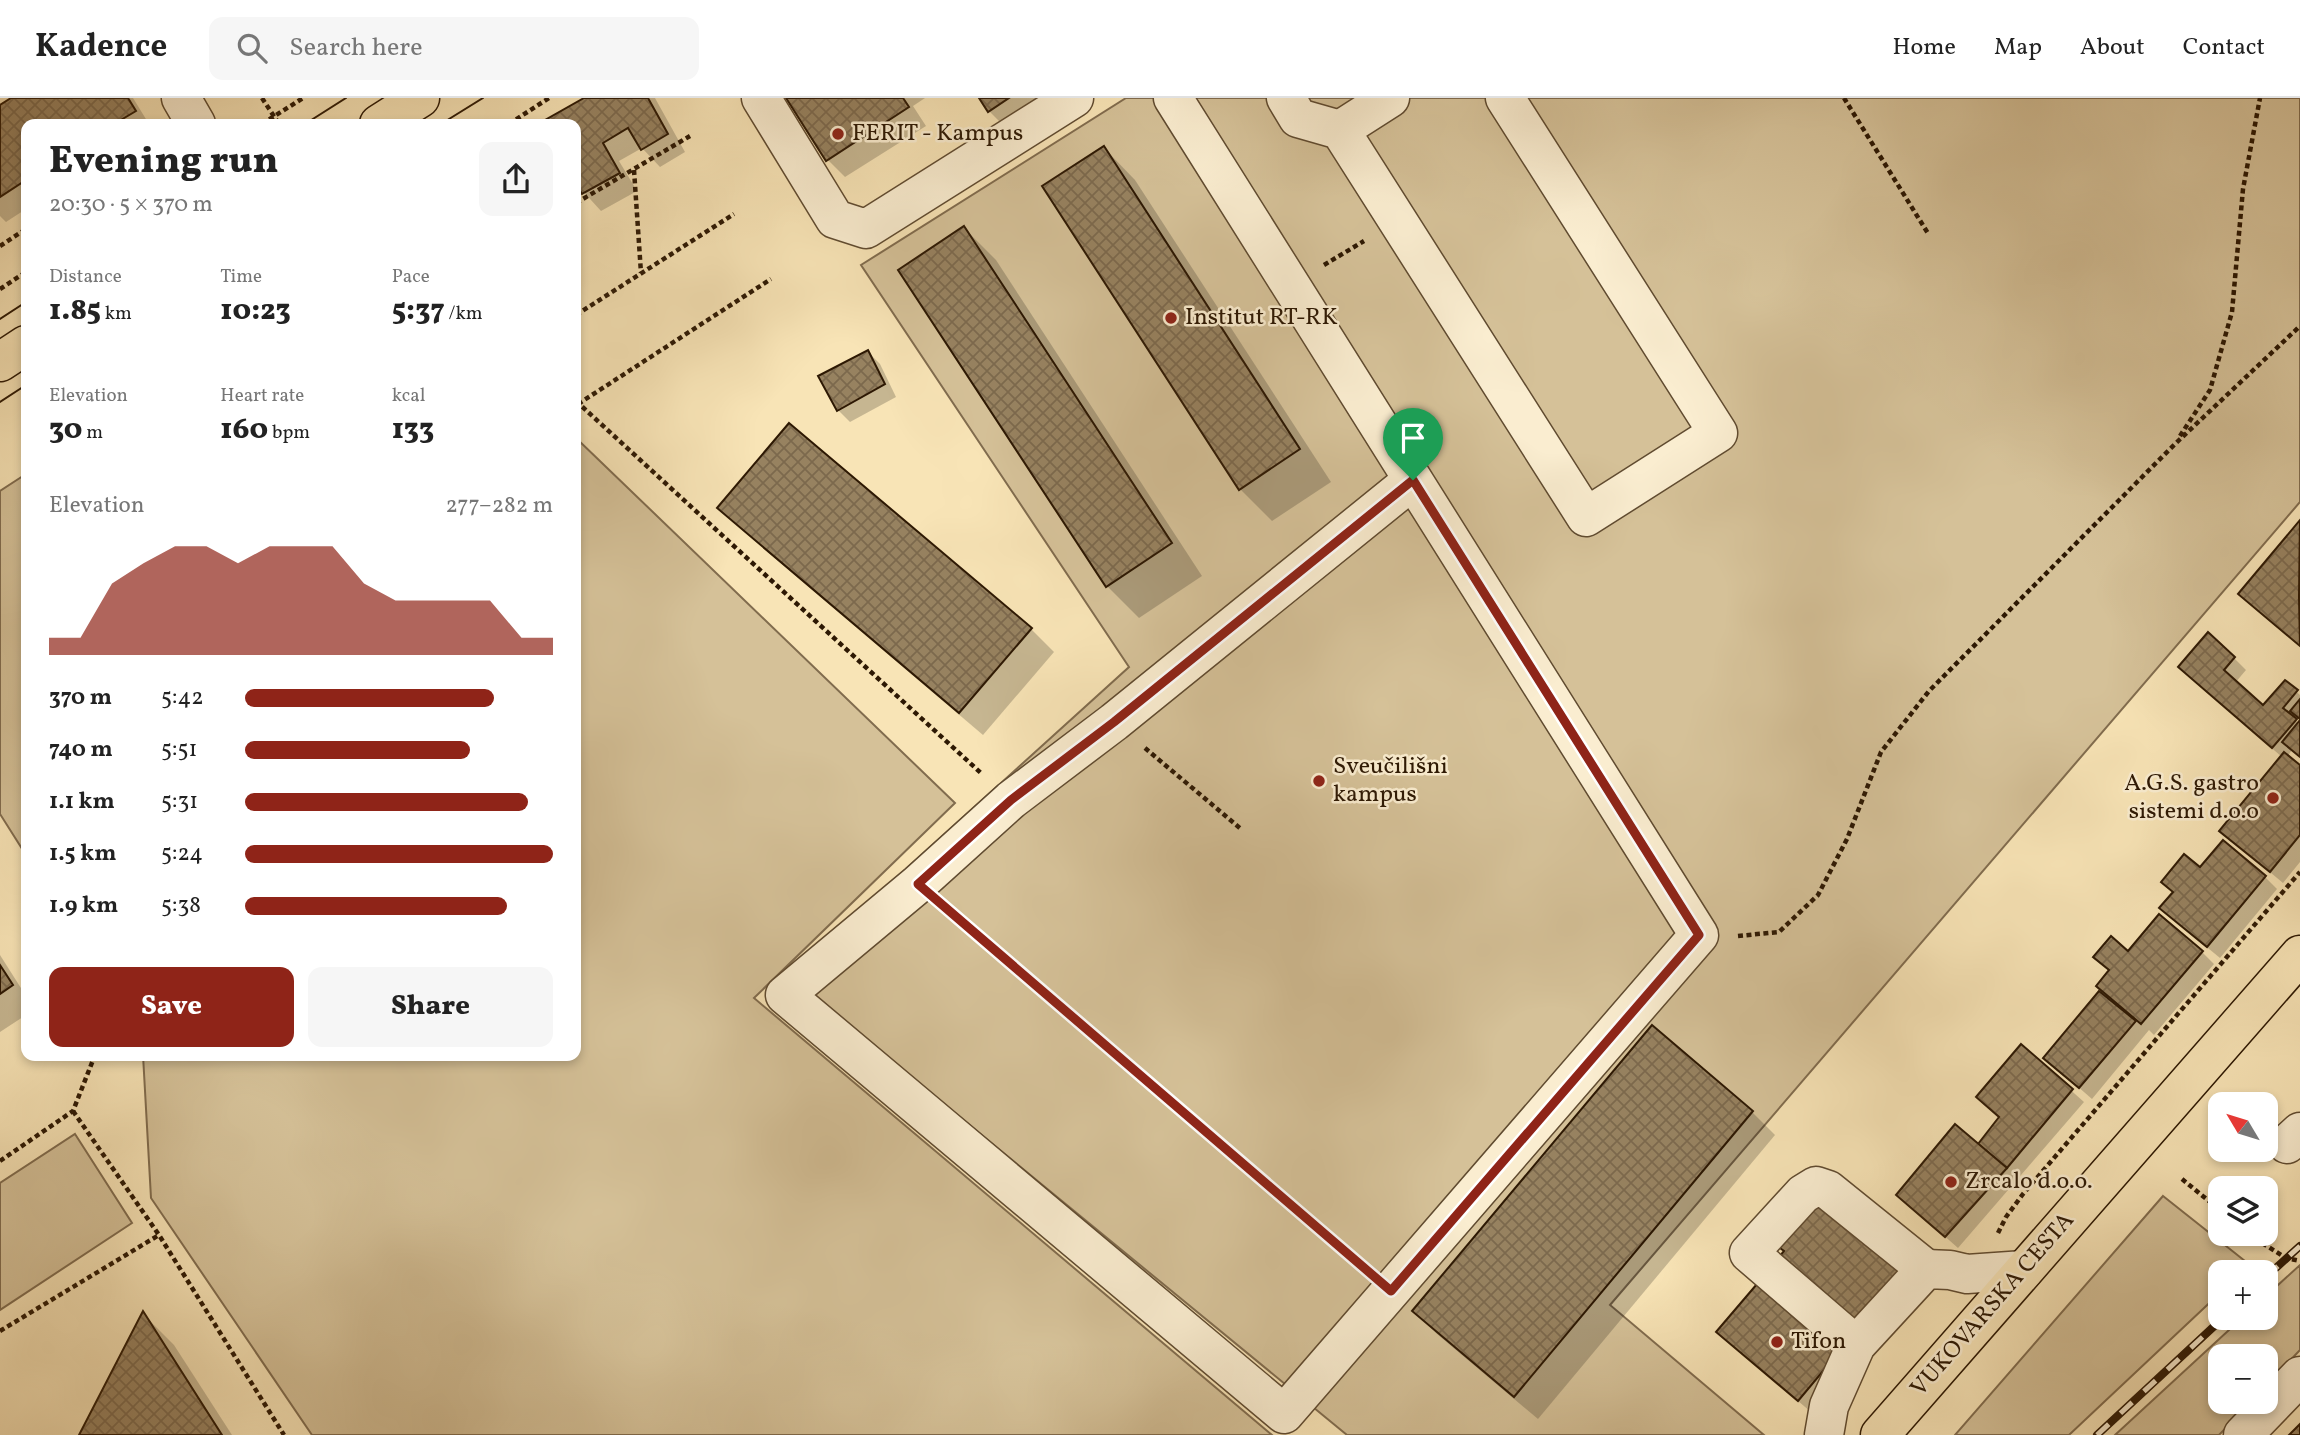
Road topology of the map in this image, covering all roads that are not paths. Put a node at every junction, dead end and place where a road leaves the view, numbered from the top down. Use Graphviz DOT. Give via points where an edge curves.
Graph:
graph roads {
  1 [pos="181,98"];
  2 [pos="420,98"];
  3 [pos="761,98"];
  4 [pos="1074,98"];
  5 [pos="1173,98"];
  6 [pos="1286,98"];
  7 [pos="1390,98"];
  8 [pos="1505,98"];
  9 [pos="193,119"];
  10 [pos="387,119"];
  11 [pos="1340,130"];
  12 [pos="21,348"];
  13 [pos="0,362"];
  14 [pos="1413,480"];
  15 [pos="2300,955"];
  16 [pos="1926,1269"];
  17 [pos="2024,1270"];
  18 [pos="1856,1345"];
  19 [pos="2300,1376"];
  20 [pos="1296,1425"];
  21 [pos="1824,1435"];
  22 [pos="1880,1435"];
  23 [pos="2243,1435"];
  1 -- 9 [label="street"];
  2 -- 10 [label="main road"];
  3 -- 4 [label="street" via="835,219 866,229"];
  5 -- 14 [label="street"];
  6 -- 11 [label="street" via="1298,118"];
  7 -- 11 [label="street"];
  8 -- 11 [label="street" via="1718,433 1586,517"];
  12 -- 13 [label="main road"];
  14 -- 20 [label="street" via="1699,935 1391,1291"];
  14 -- 20 [label="street" via="1011,800 785,995"];
  15 -- 17 [label="main road, VUKOVARSKA CESTA"];
  16 -- 17 [label="street" via="1967,1274"];
  16 -- 18 [label="street"];
  16 -- 18 [label="street" via="1828,1190 1816,1186 1803,1194 1749,1253"];
  17 -- 22 [label="main road, VUKOVARSKA CESTA"];
  18 -- 21 [label="street" via="1829,1406"];
  19 -- 23 [label="street"];
}
